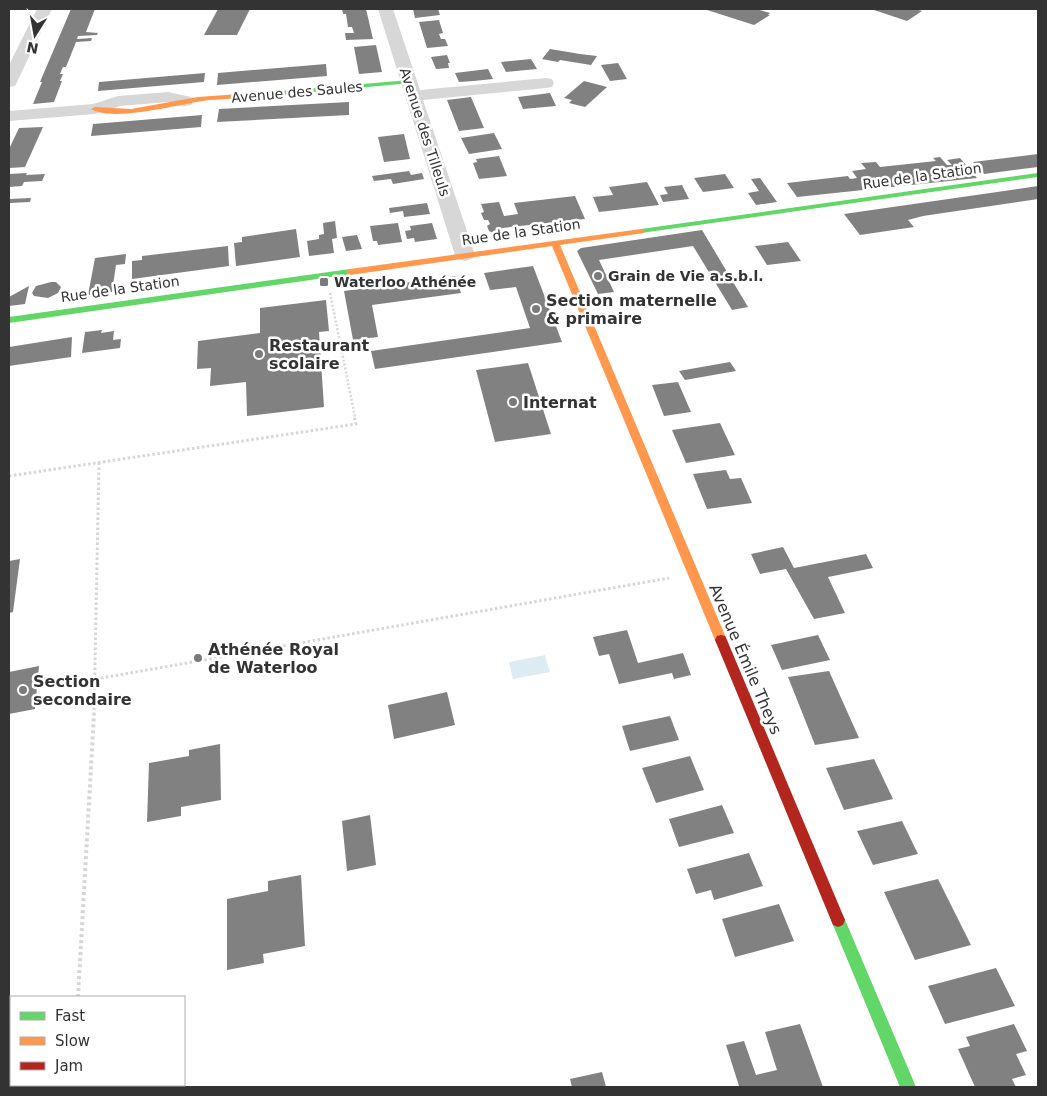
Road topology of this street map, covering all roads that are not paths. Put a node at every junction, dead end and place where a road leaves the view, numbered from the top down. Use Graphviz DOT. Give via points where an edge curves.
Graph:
graph roads {
  1 [pos="44,9"];
  2 [pos="385,9"];
  3 [pos="9,82"];
  4 [pos="546,83"];
  5 [pos="411,89"];
  6 [pos="185,101"];
  7 [pos="9,116"];
  8 [pos="1038,175"];
  9 [pos="554,243"];
  10 [pos="465,255"];
  11 [pos="9,320"];
  12 [pos="908,1087"];
  1 -- 3 [label="street"];
  2 -- 5 [label="street, Avenue des Tilleuls"];
  4 -- 5 [label="street"];
  5 -- 6 [label="street, Avenue des Saules"];
  5 -- 10 [label="street, Avenue des Tilleuls"];
  6 -- 7 [label="street, Avenue des Saules" via="168,97 118,101 95,109"];
  8 -- 9 [label="street, Rue de la Station"];
  9 -- 10 [label="street, Rue de la Station"];
  9 -- 12 [label="street, Avenue Émile Theys"];
  10 -- 11 [label="street, Rue de la Station"];
}
